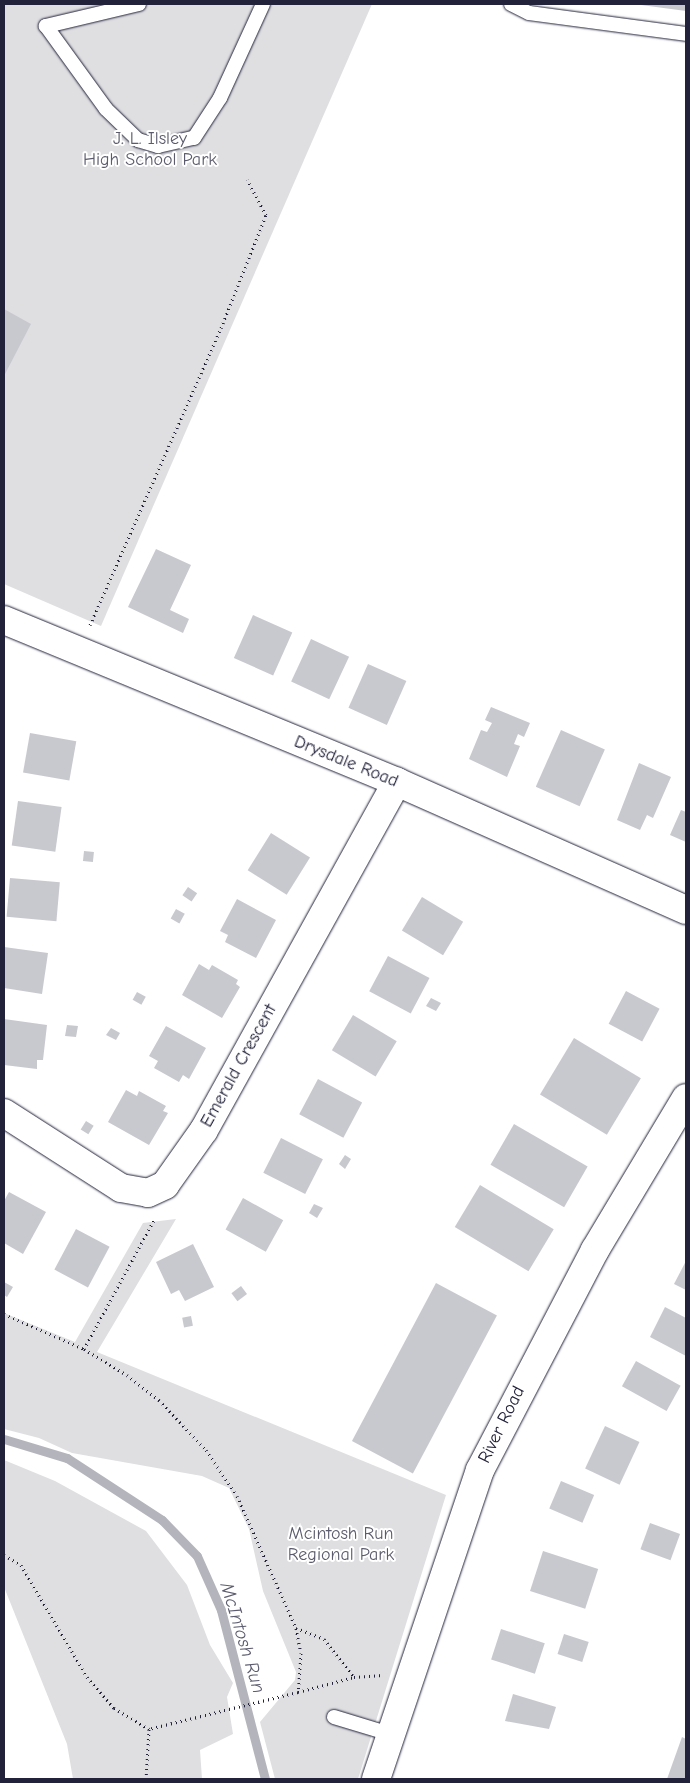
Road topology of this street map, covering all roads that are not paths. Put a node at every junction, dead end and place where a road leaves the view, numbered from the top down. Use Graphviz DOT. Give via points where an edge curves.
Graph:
graph roads {
  1 [pos="139,4"];
  2 [pos="262,4"];
  3 [pos="511,4"];
  4 [pos="686,34"];
  5 [pos="4,620"];
  6 [pos="397,782"];
  7 [pos="686,910"];
  8 [pos="686,1098"];
  9 [pos="4,1112"];
  10 [pos="334,1717"];
  11 [pos="390,1734"];
  12 [pos="376,1779"];
  1 -- 2 [label="lane" via="46,26 106,110 138,140 158,146 194,138 220,98"];
  3 -- 4 [label="lane" via="530,13"];
  5 -- 6 [label="street, Drysdale Road"];
  6 -- 7 [label="street, Drysdale Road"];
  6 -- 9 [label="street, Emerald Crescent" via="204,1130 165,1185 148,1193 121,1188"];
  8 -- 11 [label="street, River Road" via="614,1216 509,1408 480,1470"];
  10 -- 11 [label="lane"];
  11 -- 12 [label="street, River Road"];
}
